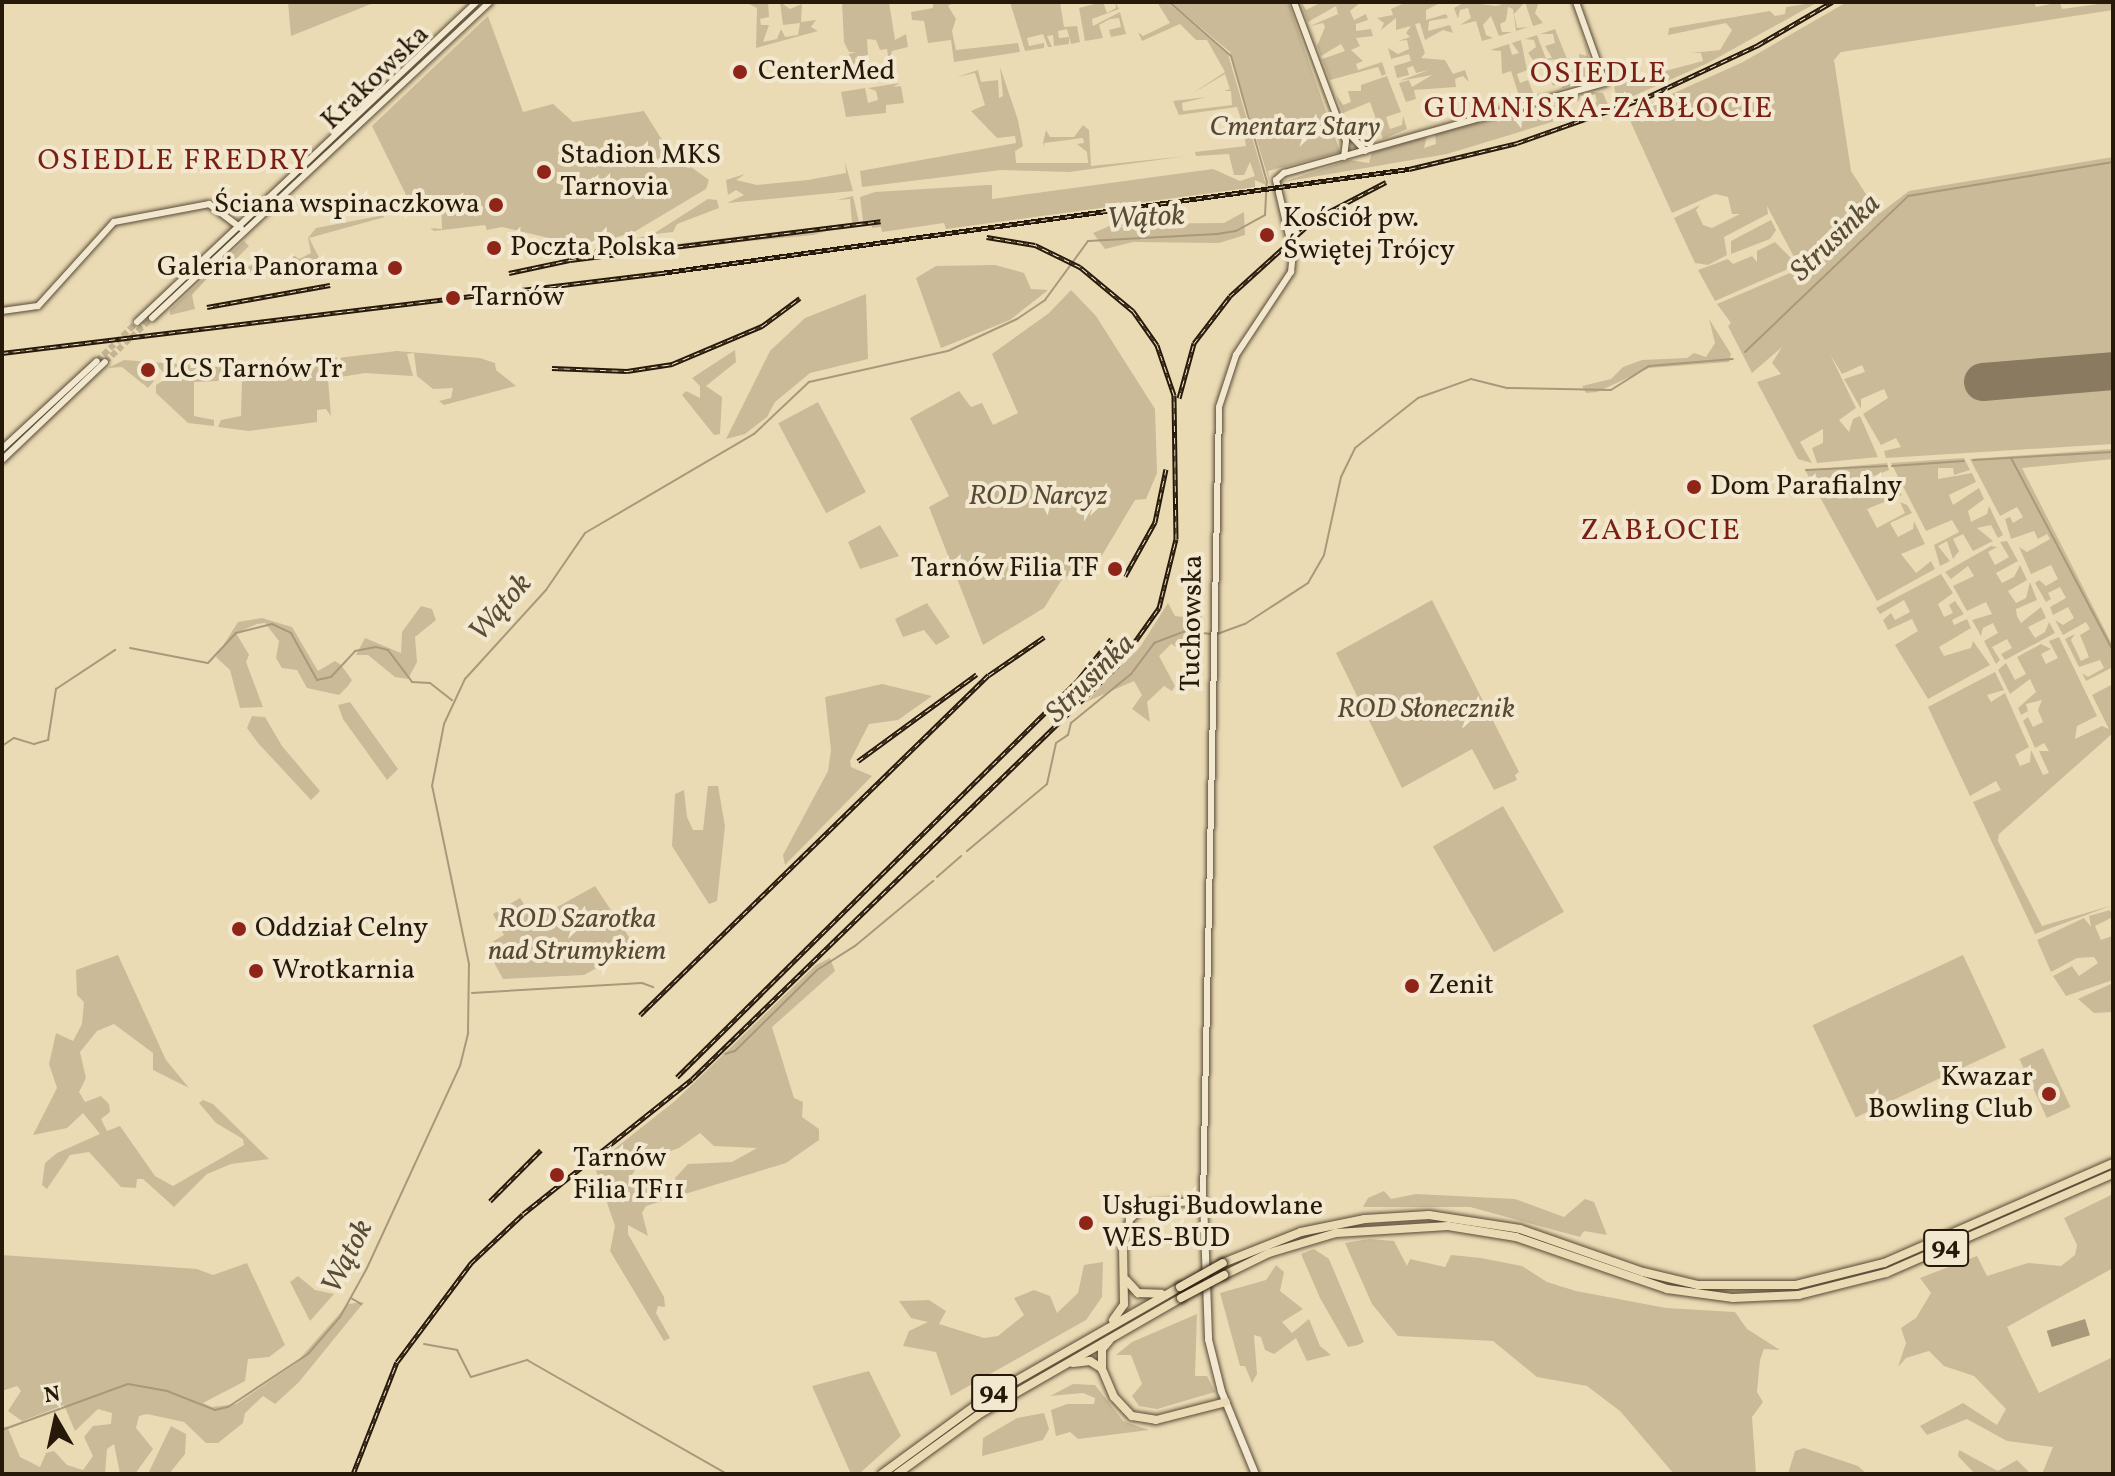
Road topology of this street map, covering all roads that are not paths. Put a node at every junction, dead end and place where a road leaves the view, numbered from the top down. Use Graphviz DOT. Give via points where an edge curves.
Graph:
graph roads {
  1 [pos="476,2"];
  2 [pos="490,2"];
  3 [pos="1294,2"];
  4 [pos="1576,2"];
  5 [pos="1339,123"];
  6 [pos="1365,151"];
  7 [pos="1344,157"];
  8 [pos="243,229"];
  9 [pos="2,311"];
  10 [pos="152,318"];
  11 [pos="137,322"];
  12 [pos="97,361"];
  13 [pos="105,362"];
  14 [pos="2,449"];
  15 [pos="2,460"];
  16 [pos="2113,1163"];
  17 [pos="2113,1174"];
  18 [pos="1203,1200"];
  19 [pos="1123,1246"];
  20 [pos="1125,1278"];
  21 [pos="1180,1287"];
  22 [pos="1123,1331"];
  23 [pos="1094,1336"];
  24 [pos="1055,1369"];
  25 [pos="1102,1369"];
  26 [pos="1226,1402"];
  27 [pos="882,1474"];
  28 [pos="897,1474"];
  29 [pos="1255,1474"];
  1 -- 8 [label="street, Krakowska"];
  2 -- 8 [label="street, Krakowska"];
  3 -- 5 [label="street"];
  4 -- 6 [label="street" via="1605,83"];
  5 -- 6 [label="street"];
  5 -- 7 [label="street" via="1347,145"];
  6 -- 7 [label="street"];
  7 -- 18 [label="street, Tuchowska" via="1276,180 1292,266 1223,381"];
  8 -- 9 [label="street" via="218,206 205,204 114,222 38,306"];
  8 -- 10 [label="street, Krakowska"];
  8 -- 11 [label="street, Krakowska"];
  12 -- 14 [label="street"];
  13 -- 15 [label="street"];
  16 -- 21 [label="main road, 94, bridge" via="1884,1263 1796,1285 1698,1285 1643,1272 1520,1229 1429,1215 1309,1230 1223,1263"];
  17 -- 22 [label="main road, 94, bridge" via="1886,1273 1799,1295 1733,1298 1667,1289 1530,1242 1448,1226 1336,1233 1269,1253"];
  18 -- 19 [label="main road" via="1145,1205 1129,1219"];
  18 -- 26 [label="main road, Tuchowska" via="1203,1308"];
  19 -- 20 [label="main road"];
  20 -- 21 [label="main road" via="1143,1296"];
  20 -- 23 [label="main road" via="1122,1311"];
  21 -- 23 [label="main road, 94"];
  22 -- 24 [label="main road, 94"];
  22 -- 25 [label="main road" via="1102,1349"];
  23 -- 27 [label="main road, 94" via="967,1410"];
  24 -- 25 [label="main road" via="1083,1360"];
  24 -- 28 [label="main road, 94" via="962,1425"];
  25 -- 26 [label="main road" via="1121,1408 1145,1420"];
  26 -- 29 [label="main road, Tuchowska"];
}
